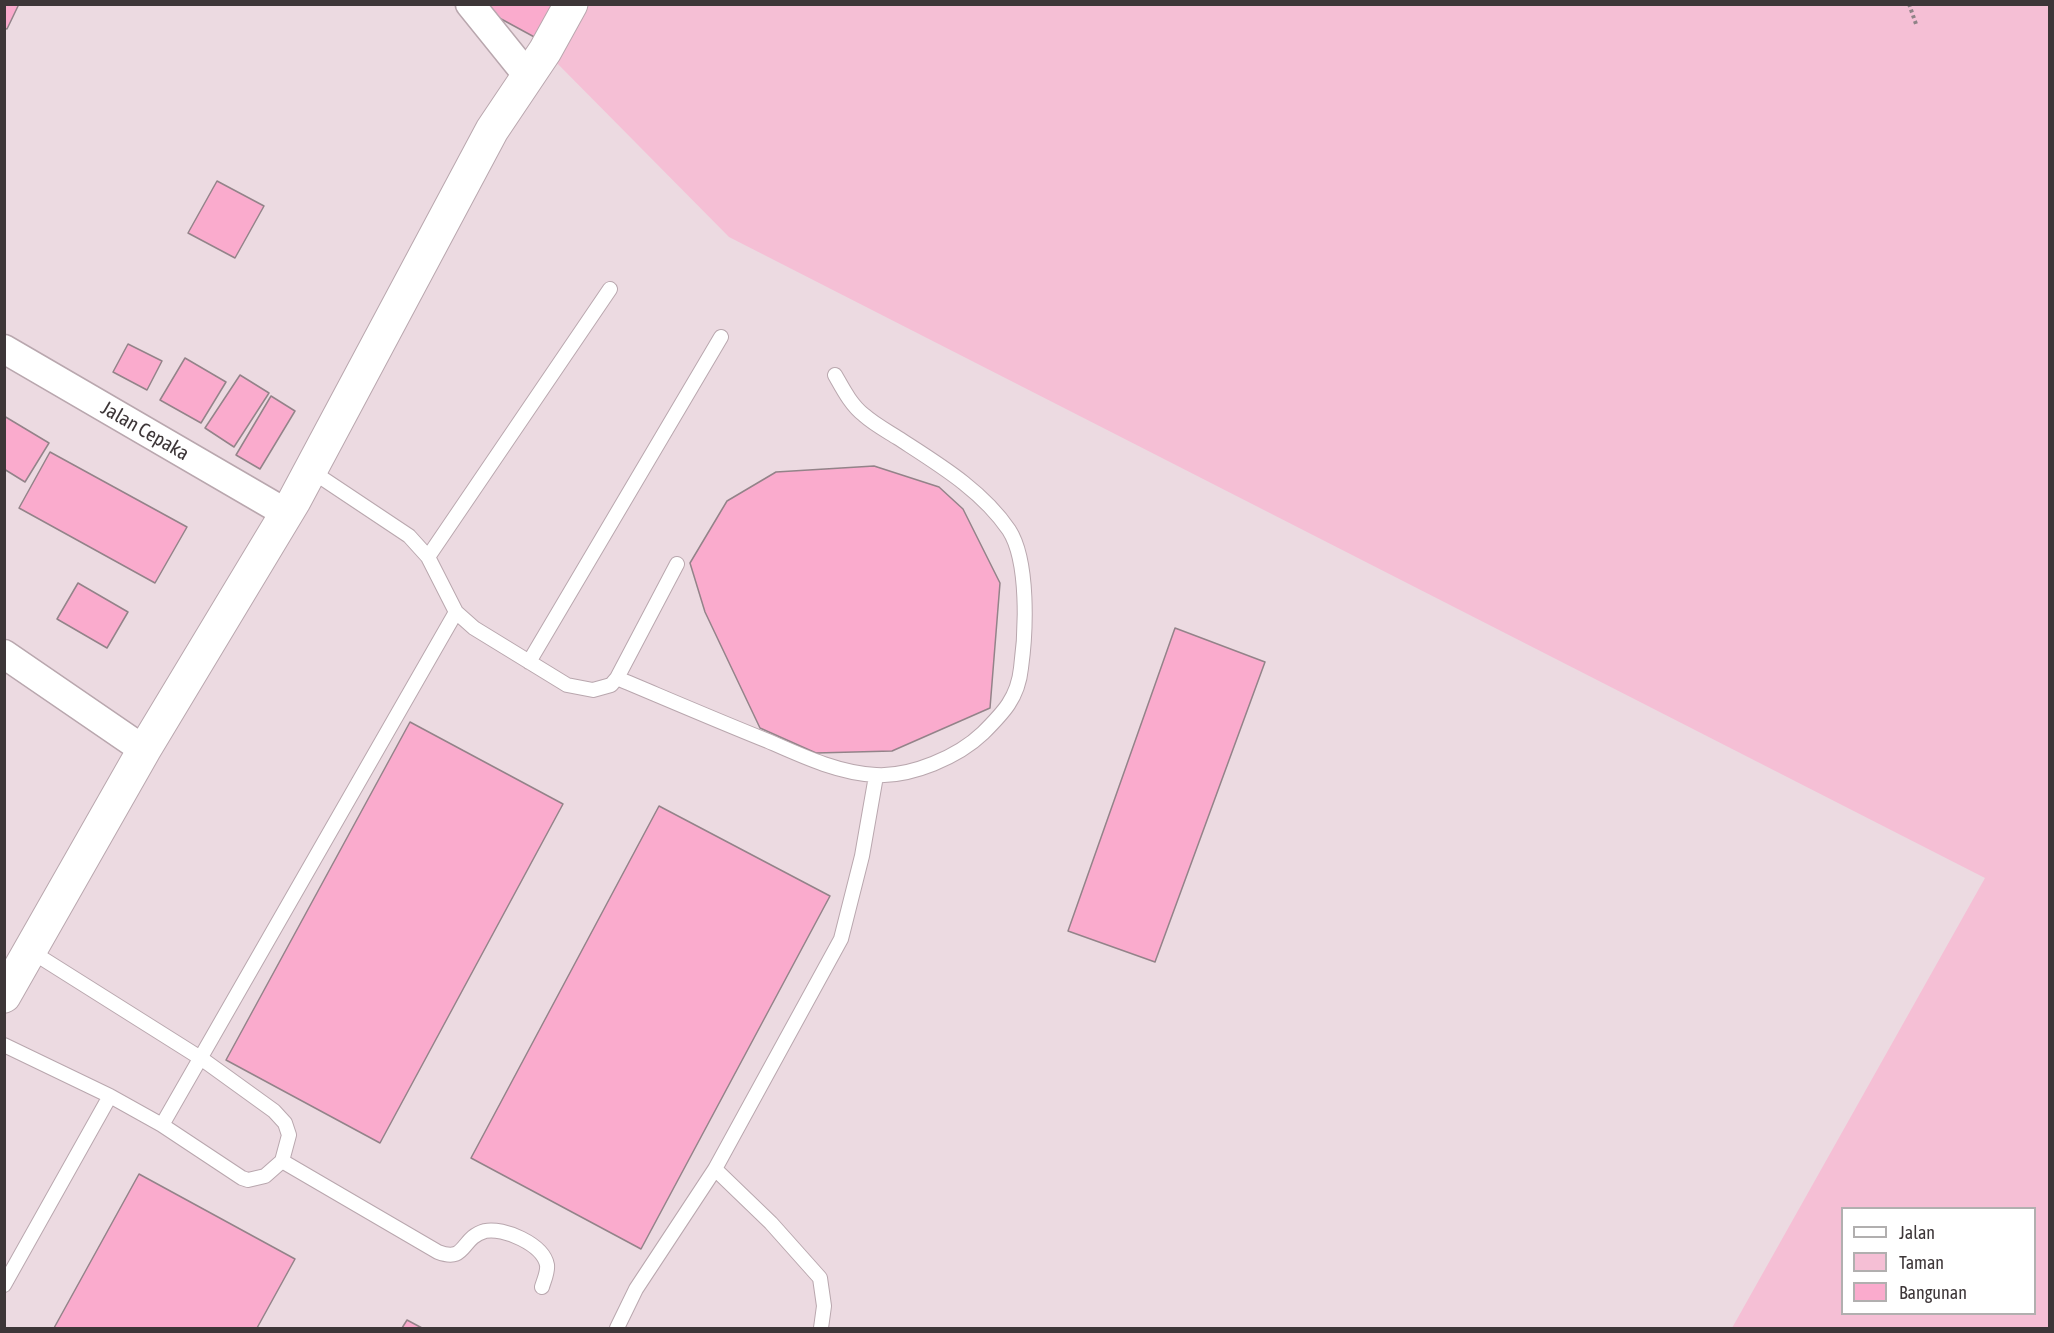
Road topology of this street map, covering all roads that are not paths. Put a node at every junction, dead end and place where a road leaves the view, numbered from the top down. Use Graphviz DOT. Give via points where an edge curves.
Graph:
graph roads {
  1 [pos="470,4"];
  2 [pos="571,4"];
  3 [pos="528,75"];
  4 [pos="610,289"];
  5 [pos="722,337"];
  6 [pos="4,350"];
  7 [pos="835,375"];
  8 [pos="310,470"];
  9 [pos="286,513"];
  10 [pos="428,557"];
  11 [pos="677,564"];
  12 [pos="456,612"];
  13 [pos="4,654"];
  14 [pos="529,662"];
  15 [pos="617,678"];
  16 [pos="144,750"];
  17 [pos="876,776"];
  18 [pos="30,950"];
  19 [pos="4,996"];
  20 [pos="4,1045"];
  21 [pos="202,1059"];
  22 [pos="110,1096"];
  23 [pos="162,1125"];
  24 [pos="282,1161"];
  25 [pos="715,1169"];
  26 [pos="4,1285"];
  27 [pos="542,1287"];
  28 [pos="616,1329"];
  29 [pos="821,1329"];
  1 -- 3 [label="street"];
  2 -- 3 [label="main road"];
  3 -- 8 [label="main road" via="492,130"];
  4 -- 10 [label="lane"];
  5 -- 14 [label="lane"];
  6 -- 9 [label="street, Jalan Cepaka"];
  7 -- 17 [label="lane" via="864,416 950,472 997,516 1016,545 1022,578 1025,631 1021,671 1005,710 973,742 936,762 908,772"];
  8 -- 9 [label="main road"];
  8 -- 10 [label="lane" via="409,536"];
  9 -- 16 [label="main road"];
  10 -- 12 [label="lane"];
  11 -- 15 [label="lane"];
  12 -- 14 [label="lane" via="474,628"];
  12 -- 21 [label="lane"];
  13 -- 16 [label="street"];
  14 -- 15 [label="lane" via="567,685 593,690 611,685"];
  15 -- 17 [label="lane" via="821,764"];
  16 -- 18 [label="main road"];
  17 -- 25 [label="lane" via="862,856 841,939"];
  18 -- 19 [label="main road"];
  18 -- 21 [label="lane"];
  20 -- 22 [label="lane"];
  21 -- 23 [label="lane"];
  21 -- 24 [label="lane" via="285,1123 290,1136"];
  22 -- 23 [label="lane"];
  22 -- 26 [label="lane"];
  23 -- 24 [label="lane" via="248,1180 265,1176"];
  24 -- 27 [label="lane" via="450,1257 457,1255 472,1237 487,1231 516,1236 544,1258 547,1265"];
  25 -- 28 [label="lane" via="636,1289"];
  25 -- 29 [label="lane" via="820,1278 824,1306"];
}
